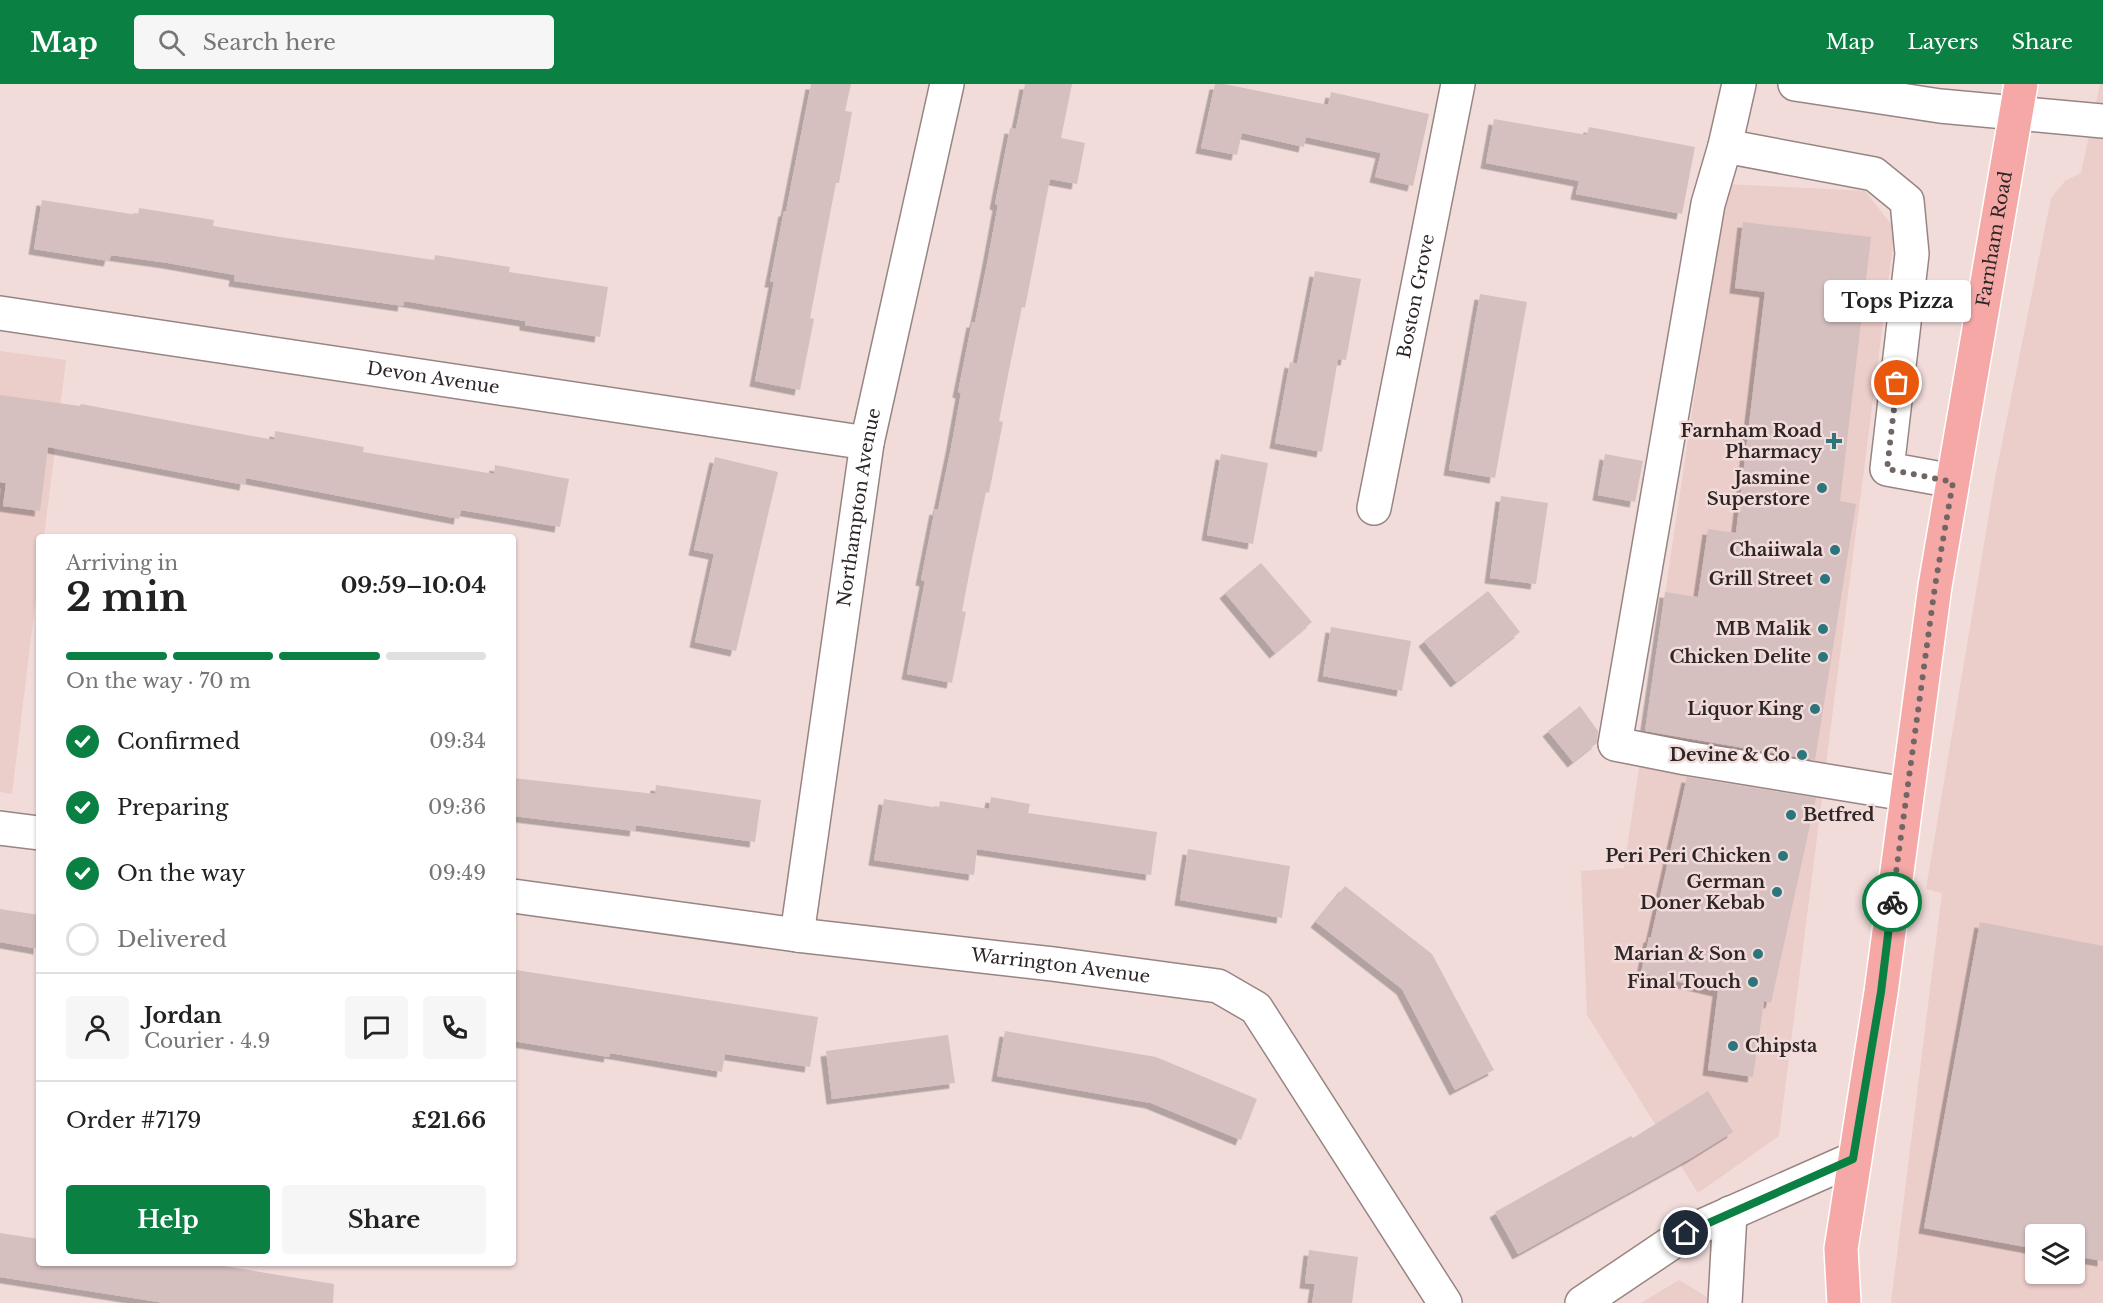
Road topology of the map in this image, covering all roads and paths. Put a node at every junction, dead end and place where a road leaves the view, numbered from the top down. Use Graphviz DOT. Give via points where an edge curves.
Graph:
graph roads {
  1 [pos="946,84"];
  2 [pos="1458,84"];
  3 [pos="1739,84"];
  4 [pos="1795,84"];
  5 [pos="2019,99"];
  6 [pos="2103,121"];
  7 [pos="1725,146"];
  8 [pos="0,313"];
  9 [pos="867,443"];
  10 [pos="1953,482"];
  11 [pos="1374,508"];
  12 [pos="1906,794"];
  13 [pos="0,828"];
  14 [pos="36,833"];
  15 [pos="516,896"];
  16 [pos="797,935"];
  17 [pos="1853,1159"];
  18 [pos="1730,1213"];
  19 [pos="1840,1249"];
  20 [pos="1445,1303"];
  21 [pos="1582,1303"];
  22 [pos="1725,1303"];
  23 [pos="1820,1303"];
  24 [pos="1844,1303"];
  1 -- 9 [label="street, Northampton Avenue"];
  2 -- 11 [label="street, Boston Grove"];
  3 -- 7 [label="street"];
  4 -- 5 [label="street" via="1940,106"];
  5 -- 6 [label="street"];
  5 -- 10 [label="main road, Farnham Road"];
  7 -- 10 [label="street" via="1874,174 1907,201 1912,254 1887,469"];
  7 -- 12 [label="street" via="1708,204 1615,744"];
  8 -- 9 [label="street, Devon Avenue"];
  9 -- 16 [label="street, Northampton Avenue"];
  10 -- 12 [label="main road, Farnham Road"];
  12 -- 17 [label="main road, Farnham Road" via="1881,992"];
  13 -- 14 [label="street"];
  15 -- 16 [label="street, Warrington Avenue"];
  16 -- 20 [label="street, Warrington Avenue" via="1218,986 1256,1008"];
  17 -- 18 [label="street"];
  17 -- 19 [label="main road, Farnham Road"];
  18 -- 21 [label="street" via="1686,1233"];
  18 -- 22 [label="street"];
  19 -- 23 [label="main road, Farnham Road"];
  19 -- 24 [label="main road, Farnham Road"];
}
